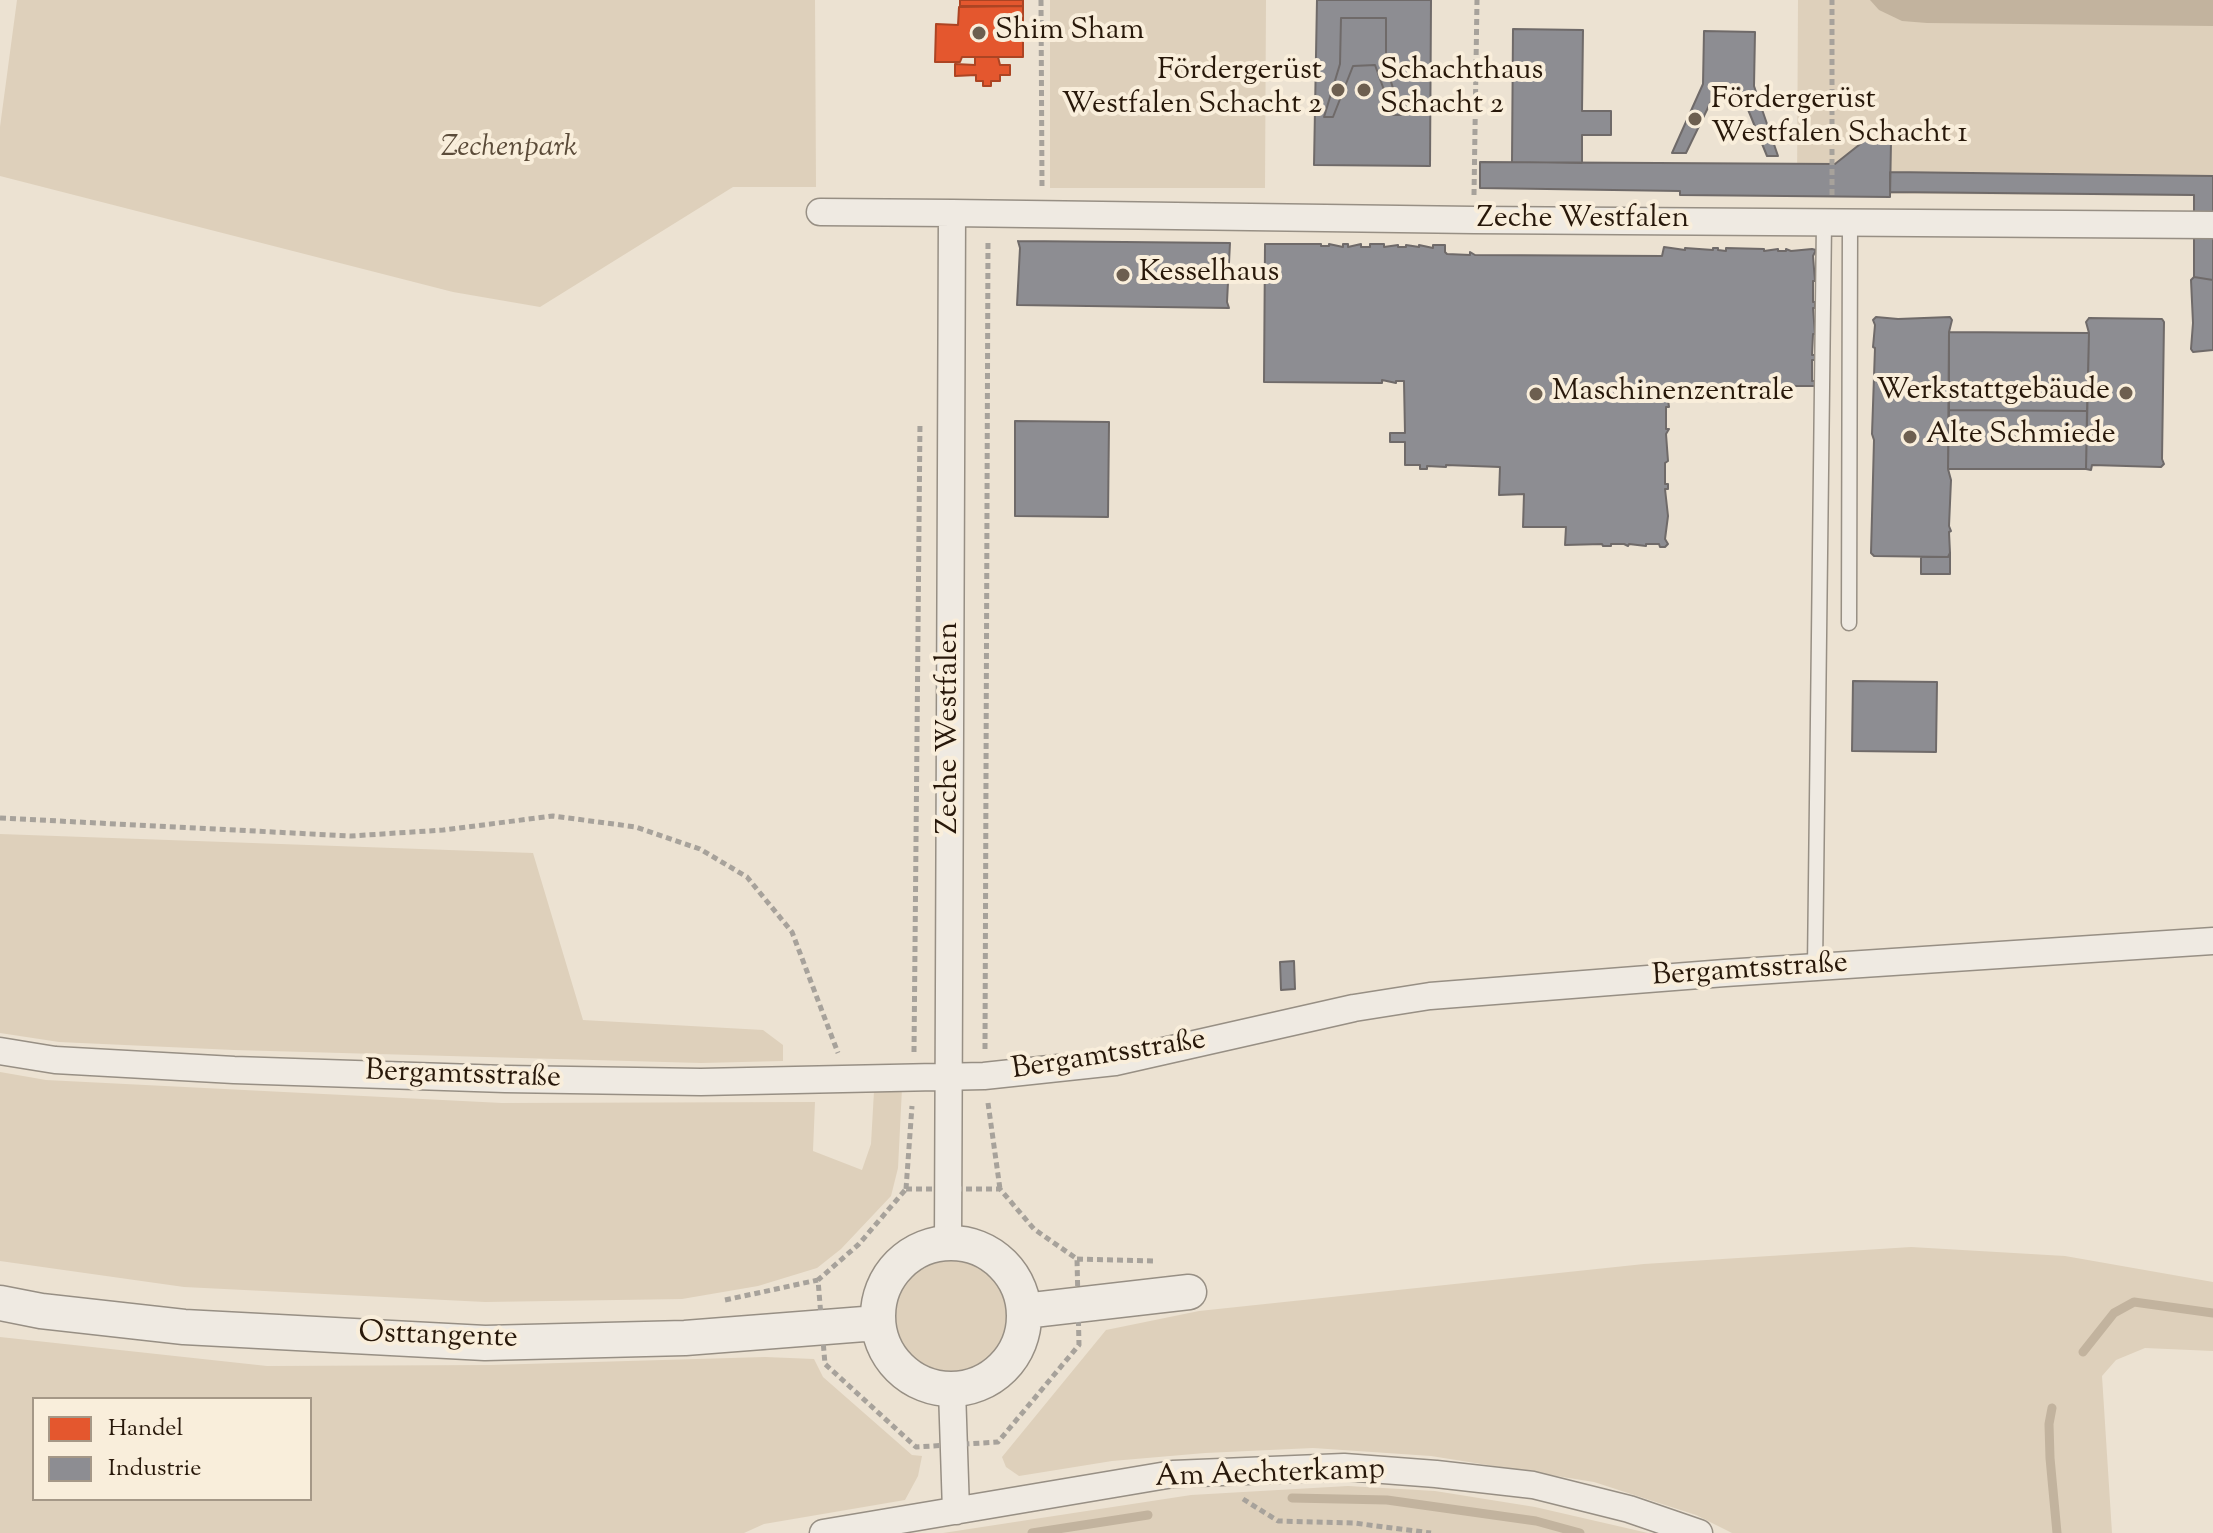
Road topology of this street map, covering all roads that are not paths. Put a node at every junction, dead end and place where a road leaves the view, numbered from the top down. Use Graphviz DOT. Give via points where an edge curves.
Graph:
graph roads {
  1 [pos="820,212"];
  2 [pos="952,213"];
  3 [pos="1835,222"];
  4 [pos="2213,225"];
  5 [pos="1849,623"];
  6 [pos="2213,941"];
  7 [pos="1815,967"];
  8 [pos="0,1051"];
  9 [pos="951,1077"];
  10 [pos="948,1242"];
  11 [pos="1189,1292"];
  12 [pos="0,1303"];
  13 [pos="1024,1311"];
  14 [pos="877,1323"];
  15 [pos="952,1390"];
  16 [pos="956,1511"];
  17 [pos="823,1533"];
  18 [pos="1699,1533"];
  1 -- 2 [label="street, Zeche Westfalen"];
  2 -- 3 [label="street, Zeche Westfalen"];
  2 -- 9 [label="street, Zeche Westfalen"];
  3 -- 4 [label="street, Zeche Westfalen"];
  3 -- 5 [label="lane"];
  3 -- 7 [label="lane"];
  6 -- 7 [label="street, Bergamtsstraße"];
  7 -- 9 [label="street, Bergamtsstraße" via="1430,996 1115,1062"];
  8 -- 9 [label="street, Bergamtsstraße" via="55,1060 250,1071 701,1082"];
  9 -- 10 [label="street, Zeche Westfalen"];
  10 -- 13 [label="street" via="991,1254 1019,1289"];
  10 -- 14 [label="street" via="904,1259 888,1277"];
  11 -- 13 [label="street"];
  12 -- 14 [label="street, Osttangente" via="184,1327 485,1343 685,1338"];
  13 -- 15 [label="street" via="1022,1335 1012,1357 976,1386"];
  14 -- 15 [label="street" via="894,1363 920,1383"];
  15 -- 16 [label="street"];
  16 -- 17 [label="street, Am Aechterkamp"];
  16 -- 18 [label="street, Am Aechterkamp" via="1173,1474 1344,1467 1533,1485"];
}
